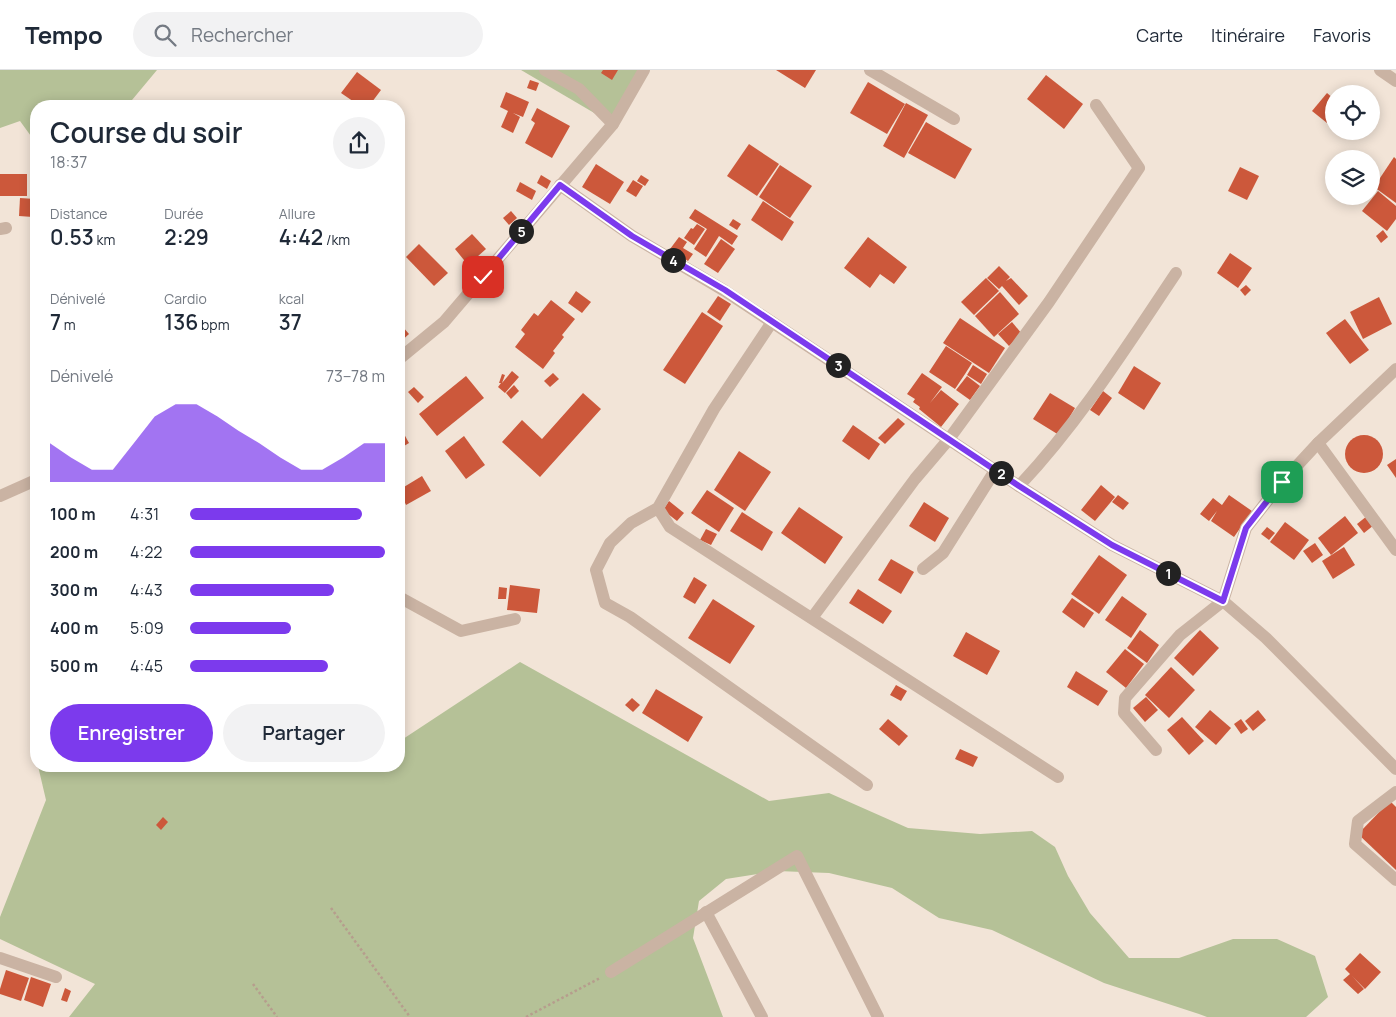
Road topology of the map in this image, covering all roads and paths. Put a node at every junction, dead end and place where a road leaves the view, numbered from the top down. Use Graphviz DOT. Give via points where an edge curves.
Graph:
graph roads {
  1 [pos="545,70"];
  2 [pos="644,70"];
  3 [pos="870,70"];
  4 [pos="1382,71"];
  5 [pos="1396,81"];
  6 [pos="1096,105"];
  7 [pos="954,119"];
  8 [pos="613,124"];
  9 [pos="560,185"];
  10 [pos="1176,273"];
  11 [pos="772,322"];
  12 [pos="405,354"];
  13 [pos="1396,369"];
  14 [pos="949,439"];
  15 [pos="1318,442"];
  16 [pos="996,469"];
  17 [pos="30,483"];
  18 [pos="1019,486"];
  19 [pos="0,496"];
  20 [pos="658,508"];
  21 [pos="1396,550"];
  22 [pos="923,569"];
  23 [pos="405,600"];
  24 [pos="1223,601"];
  25 [pos="812,618"];
  26 [pos="515,619"];
  27 [pos="1156,750"];
  28 [pos="1396,770"];
  29 [pos="1058,777"];
  30 [pos="866,785"];
  31 [pos="1396,792"];
  32 [pos="1396,880"];
  33 [pos="331,908"];
  34 [pos="706,912"];
  35 [pos="0,958"];
  36 [pos="611,972"];
  37 [pos="56,977"];
  38 [pos="253,984"];
  39 [pos="276,1017"];
  40 [pos="410,1017"];
  41 [pos="526,1017"];
  42 [pos="762,1017"];
  43 [pos="878,1017"];
  1 -- 8 [label="street" via="578,89"];
  2 -- 8 [label="street"];
  3 -- 7 [label="street"];
  4 -- 5 [label="street"];
  6 -- 14 [label="street" via="1139,168 1049,302"];
  8 -- 9 [label="street"];
  9 -- 11 [label="street" via="632,236 725,290"];
  9 -- 12 [label="street" via="444,322"];
  10 -- 18 [label="street" via="1095,394 1048,455"];
  11 -- 14 [label="street"];
  11 -- 20 [label="street" via="714,409"];
  13 -- 15 [label="street"];
  14 -- 16 [label="street"];
  14 -- 25 [label="street" via="915,479"];
  15 -- 21 [label="street"];
  15 -- 24 [label="street" via="1246,528"];
  16 -- 18 [label="street"];
  16 -- 22 [label="street" via="943,553"];
  17 -- 19 [label="street"];
  18 -- 24 [label="street" via="1112,545"];
  20 -- 25 [label="street" via="670,527"];
  20 -- 30 [label="street" via="631,523 610,543 596,570 605,602"];
  23 -- 26 [label="street" via="461,631"];
  24 -- 27 [label="street" via="1180,636 1125,698 1124,712"];
  24 -- 28 [label="street" via="1266,638"];
  25 -- 29 [label="street"];
  31 -- 32 [label="street" via="1358,821 1355,844"];
  33 -- 40 [label="path"];
  34 -- 36 [label="street"];
  34 -- 42 [label="street"];
  34 -- 43 [label="street" via="797,856"];
  35 -- 37 [label="street"];
  36 -- 41 [label="path"];
  38 -- 39 [label="path"];
}
